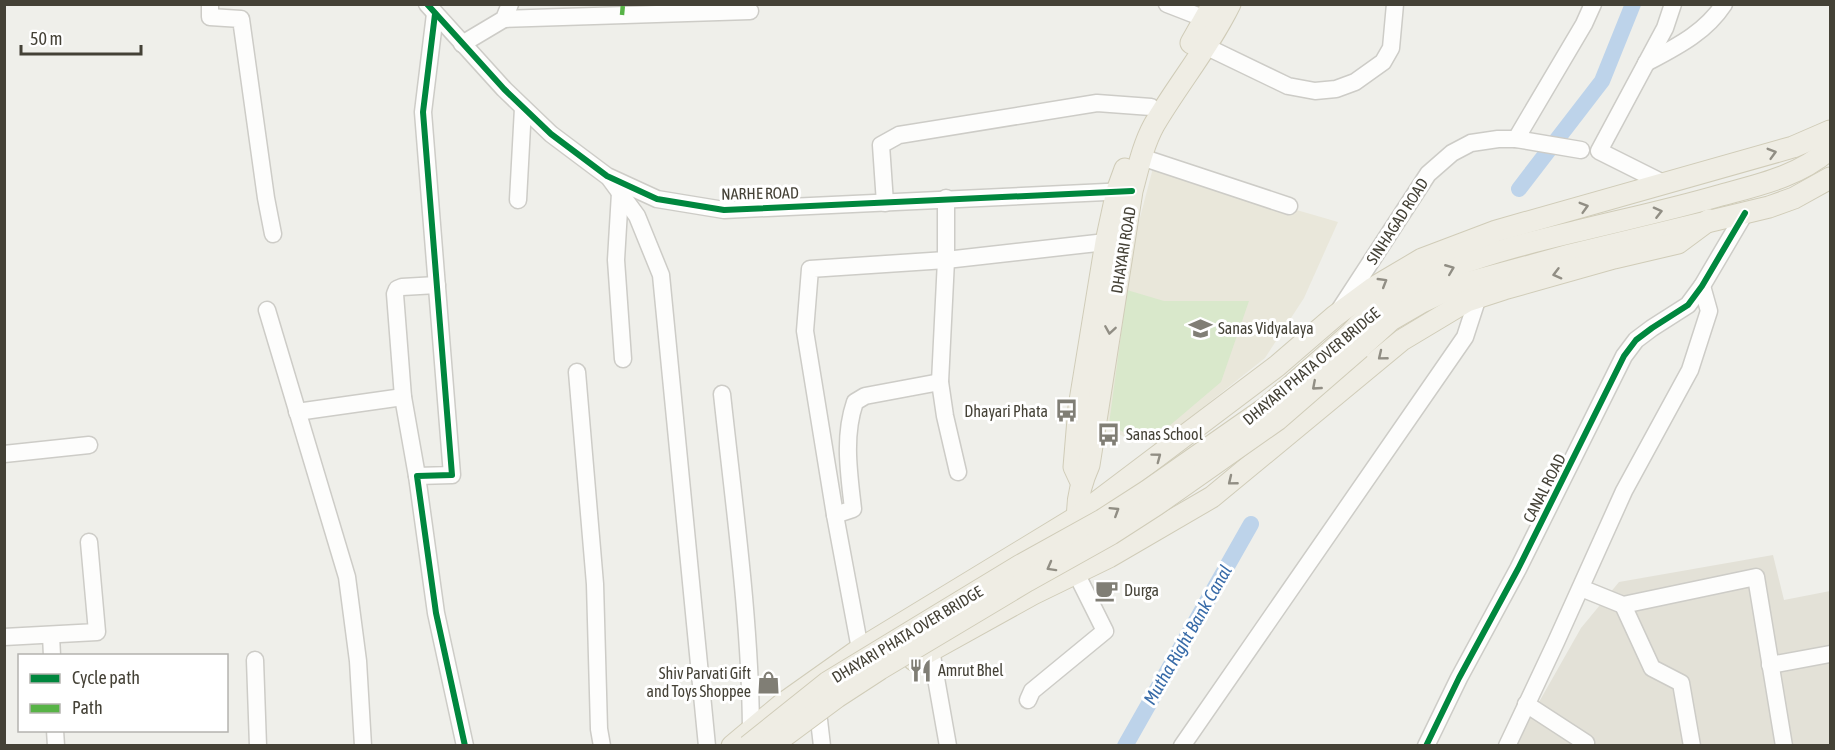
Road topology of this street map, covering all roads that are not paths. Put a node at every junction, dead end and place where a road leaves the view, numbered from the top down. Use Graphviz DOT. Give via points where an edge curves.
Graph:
graph roads {
  1 [pos="210,4"];
  2 [pos="1167,4"];
  3 [pos="1230,4"];
  4 [pos="1395,4"];
  5 [pos="1593,4"];
  6 [pos="1673,4"];
  7 [pos="1724,4"];
  8 [pos="431,9"];
  9 [pos="680,9"];
  10 [pos="623,10"];
  11 [pos="750,11"];
  12 [pos="507,12"];
  13 [pos="1213,16"];
  14 [pos="462,44"];
  15 [pos="1205,46"];
  16 [pos="1646,63"];
  17 [pos="1151,107"];
  18 [pos="523,108"];
  19 [pos="1830,130"];
  20 [pos="1516,139"];
  21 [pos="1581,150"];
  22 [pos="1830,150"];
  23 [pos="1142,158"];
  24 [pos="607,176"];
  25 [pos="1830,178"];
  26 [pos="1665,183"];
  27 [pos="1125,191"];
  28 [pos="620,193"];
  29 [pos="946,198"];
  30 [pos="518,200"];
  31 [pos="885,203"];
  32 [pos="1288,206"];
  33 [pos="1745,213"];
  34 [pos="1709,220"];
  35 [pos="273,234"];
  36 [pos="1106,242"];
  37 [pos="946,261"];
  38 [pos="437,285"];
  39 [pos="1702,286"];
  40 [pos="1478,297"];
  41 [pos="267,310"];
  42 [pos="1335,316"];
  43 [pos="1355,342"];
  44 [pos="623,359"];
  45 [pos="577,372"];
  46 [pos="939,382"];
  47 [pos="722,394"];
  48 [pos="404,397"];
  49 [pos="297,412"];
  50 [pos="89,445"];
  51 [pos="4,454"];
  52 [pos="958,472"];
  53 [pos="417,476"];
  54 [pos="1082,482"];
  55 [pos="835,515"];
  56 [pos="1077,517"];
  57 [pos="89,542"];
  58 [pos="1082,570"];
  59 [pos="1581,588"];
  60 [pos="1623,604"];
  61 [pos="51,635"];
  62 [pos="4,637"];
  63 [pos="860,649"];
  64 [pos="931,650"];
  65 [pos="52,654"];
  66 [pos="1830,654"];
  67 [pos="255,660"];
  68 [pos="1770,665"];
  69 [pos="878,680"];
  70 [pos="1028,700"];
  71 [pos="1526,704"];
  72 [pos="819,720"];
  73 [pos="750,737"];
  74 [pos="1586,743"];
  75 [pos="258,746"];
  76 [pos="363,746"];
  77 [pos="465,746"];
  78 [pos="602,746"];
  79 [pos="707,746"];
  80 [pos="732,746"];
  81 [pos="771,746"];
  82 [pos="786,746"];
  83 [pos="822,746"];
  84 [pos="948,746"];
  85 [pos="1182,746"];
  86 [pos="1426,746"];
  87 [pos="1507,746"];
  88 [pos="1692,746"];
  89 [pos="1784,746"];
  1 -- 35 [label="street" via="210,17 241,19"];
  2 -- 13 [label="street"];
  3 -- 13 [label="main road, DHAYARI ROAD"];
  4 -- 15 [label="street" via="1391,48 1383,63 1355,82 1336,89 1315,91 1288,86"];
  5 -- 20 [label="street"];
  6 -- 16 [label="street"];
  7 -- 16 [label="street" via="1715,19 1698,33"];
  8 -- 14 [label="street, NARHE ROAD"];
  8 -- 38 [label="street" via="423,112"];
  9 -- 10 [label="street"];
  9 -- 11 [label="street"];
  10 -- 12 [label="street"];
  12 -- 14 [label="street"];
  13 -- 15 [label="main road, DHAYARI ROAD"];
  13 -- 17 [label="main road, DHAYARI ROAD"];
  14 -- 18 [label="street, NARHE ROAD"];
  15 -- 23 [label="main road, DHAYARI ROAD" via="1153,127"];
  16 -- 26 [label="street" via="1599,151"];
  17 -- 27 [label="main road, DHAYARI ROAD" via="1137,134"];
  17 -- 31 [label="street" via="1097,103 898,135 881,146"];
  18 -- 24 [label="street, NARHE ROAD"];
  18 -- 30 [label="street"];
  26 -- 19 [label="main road, one-way" via="1793,147"];
  20 -- 21 [label="street, SINHAGAD ROAD"];
  20 -- 42 [label="street, SINHAGAD ROAD" via="1471,143 1428,174"];
  43 -- 22 [label="main road, DHAYARI PHATA OVER BRIDGE, one-way" via="1360,322 1445,270 1518,246 1778,180"];
  23 -- 27 [label="main road, DHAYARI ROAD"];
  23 -- 32 [label="street"];
  24 -- 28 [label="street"];
  24 -- 31 [label="street, NARHE ROAD" via="657,199 724,210"];
  25 -- 33 [label="main road" via="1794,198"];
  42 -- 26 [label="main road, one-way" via="1422,259 1496,231"];
  27 -- 29 [label="street, NARHE ROAD"];
  27 -- 36 [label="main road, DHAYARI ROAD"];
  27 -- 54 [label="main road, DHAYARI ROAD, one-way" via="1089,465"];
  28 -- 44 [label="street" via="616,260"];
  28 -- 79 [label="street" via="637,216 661,274"];
  29 -- 31 [label="street, NARHE ROAD"];
  29 -- 37 [label="street"];
  33 -- 34 [label="main road"];
  33 -- 39 [label="street, CANAL ROAD"];
  34 -- 40 [label="main road, one-way" via="1678,243"];
  34 -- 43 [label="main road, DHAYARI PHATA OVER BRIDGE" via="1456,286"];
  36 -- 37 [label="street"];
  36 -- 54 [label="main road, DHAYARI ROAD" via="1079,407 1074,467"];
  37 -- 46 [label="street"];
  37 -- 55 [label="street" via="810,269 805,331"];
  38 -- 48 [label="street" via="402,287 395,294"];
  38 -- 53 [label="street" via="452,475"];
  39 -- 59 [label="street" via="1709,311 1690,370 1624,491"];
  39 -- 86 [label="street, CANAL ROAD" via="1688,304 1652,327 1624,356"];
  40 -- 58 [label="main road, one-way" via="1402,340 1212,497"];
  40 -- 85 [label="street" via="1465,337"];
  41 -- 49 [label="street"];
  56 -- 42 [label="main road, one-way" via="1277,366"];
  73 -- 43 [label="main road, DHAYARI PHATA OVER BRIDGE, one-way, bridge" via="845,671 1147,491"];
  43 -- 81 [label="main road, DHAYARI PHATA OVER BRIDGE, one-way, bridge" via="1277,420 1156,505 880,669"];
  45 -- 78 [label="street" via="595,584"];
  46 -- 52 [label="street"];
  46 -- 55 [label="street" via="865,396 855,402 848,431 853,509"];
  47 -- 73 [label="street" via="751,678"];
  48 -- 49 [label="street"];
  48 -- 53 [label="street"];
  49 -- 76 [label="street" via="347,576"];
  50 -- 51 [label="street"];
  53 -- 77 [label="street" via="436,614"];
  54 -- 56 [label="main road, DHAYARI ROAD"];
  55 -- 63 [label="street"];
  56 -- 58 [label="main road, DHAYARI ROAD"];
  56 -- 63 [label="main road"];
  57 -- 61 [label="street" via="97,632"];
  58 -- 64 [label="main road"];
  58 -- 70 [label="street" via="1105,631 1032,691"];
  59 -- 60 [label="street"];
  59 -- 71 [label="street"];
  60 -- 68 [label="street" via="1756,577"];
  60 -- 88 [label="street" via="1652,668 1681,683"];
  61 -- 62 [label="street"];
  61 -- 65 [label="street"];
  63 -- 69 [label="street"];
  63 -- 73 [label="main road" via="815,680"];
  64 -- 69 [label="main road"];
  64 -- 84 [label="street"];
  66 -- 68 [label="street"];
  67 -- 75 [label="street"];
  68 -- 89 [label="street"];
  69 -- 72 [label="main road"];
  71 -- 74 [label="street"];
  71 -- 87 [label="street"];
  72 -- 82 [label="main road"];
  72 -- 83 [label="street"];
  73 -- 80 [label="main road"];
}
